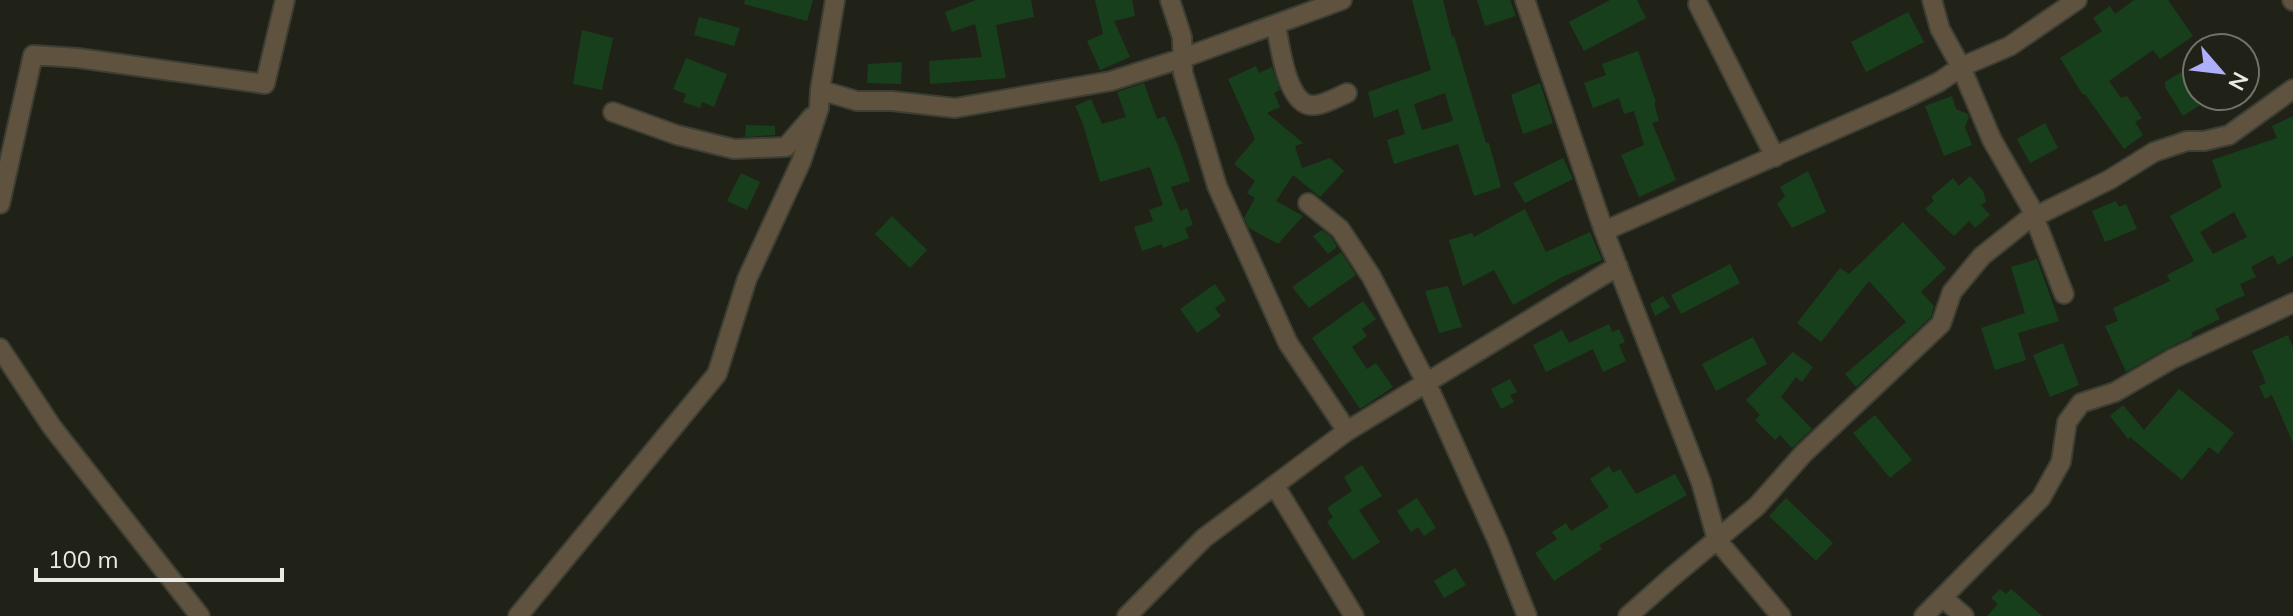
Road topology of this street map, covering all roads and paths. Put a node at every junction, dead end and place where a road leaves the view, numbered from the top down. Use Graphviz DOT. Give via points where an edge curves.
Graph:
graph roads {
  1 [pos="285,0"];
  2 [pos="835,0"];
  3 [pos="1170,0"];
  4 [pos="1342,0"];
  5 [pos="1525,0"];
  6 [pos="1932,0"];
  7 [pos="2077,0"];
  8 [pos="1698,4"];
  9 [pos="1276,25"];
  10 [pos="1183,58"];
  11 [pos="1961,67"];
  12 [pos="2293,89"];
  13 [pos="1347,93"];
  14 [pos="819,99"];
  15 [pos="613,112"];
  16 [pos="1775,157"];
  17 [pos="1308,203"];
  18 [pos="0,204"];
  19 [pos="2033,217"];
  20 [pos="1604,231"];
  21 [pos="1618,266"];
  22 [pos="2064,294"];
  23 [pos="2293,303"];
  24 [pos="0,348"];
  25 [pos="1427,384"];
  26 [pos="1347,431"];
  27 [pos="1275,486"];
  28 [pos="1717,540"];
  29 [pos="1943,598"];
  30 [pos="529,612"];
  31 [pos="200,616"];
  32 [pos="1127,616"];
  33 [pos="1354,616"];
  34 [pos="1527,616"];
  35 [pos="1628,616"];
  36 [pos="1781,616"];
  37 [pos="1924,616"];
  38 [pos="1964,616"];
  1 -- 18 [label="street" via="265,84 33,55"];
  2 -- 14 [label="street"];
  3 -- 10 [label="street"];
  4 -- 9 [label="street"];
  5 -- 20 [label="street"];
  6 -- 11 [label="street" via="1940,29"];
  7 -- 11 [label="street" via="2010,46"];
  8 -- 16 [label="street"];
  9 -- 10 [label="street"];
  9 -- 13 [label="street" via="1287,74 1303,104 1316,105"];
  10 -- 14 [label="street" via="1111,81 955,108"];
  10 -- 26 [label="street" via="1217,186 1288,343"];
  11 -- 16 [label="street" via="1900,101"];
  11 -- 19 [label="street"];
  12 -- 19 [label="street" via="2229,135 2154,152"];
  14 -- 15 [label="street" via="786,147 734,149"];
  14 -- 30 [label="street" via="801,162 747,279 717,374"];
  16 -- 20 [label="street"];
  17 -- 25 [label="street" via="1340,229 1371,276"];
  19 -- 22 [label="street"];
  19 -- 28 [label="street" via="1982,256 1952,292 1941,324"];
  20 -- 21 [label="street"];
  21 -- 25 [label="street"];
  21 -- 28 [label="street" via="1701,482"];
  23 -- 29 [label="street" via="2172,359 2115,392 2081,403 2067,422 2061,462 2041,498"];
  24 -- 31 [label="street" via="52,427"];
  25 -- 26 [label="street"];
  25 -- 34 [label="street"];
  26 -- 27 [label="street"];
  27 -- 32 [label="street" via="1204,538"];
  27 -- 33 [label="street"];
  28 -- 35 [label="street"];
  28 -- 36 [label="street"];
  29 -- 37 [label="street"];
  29 -- 38 [label="street"];
}
